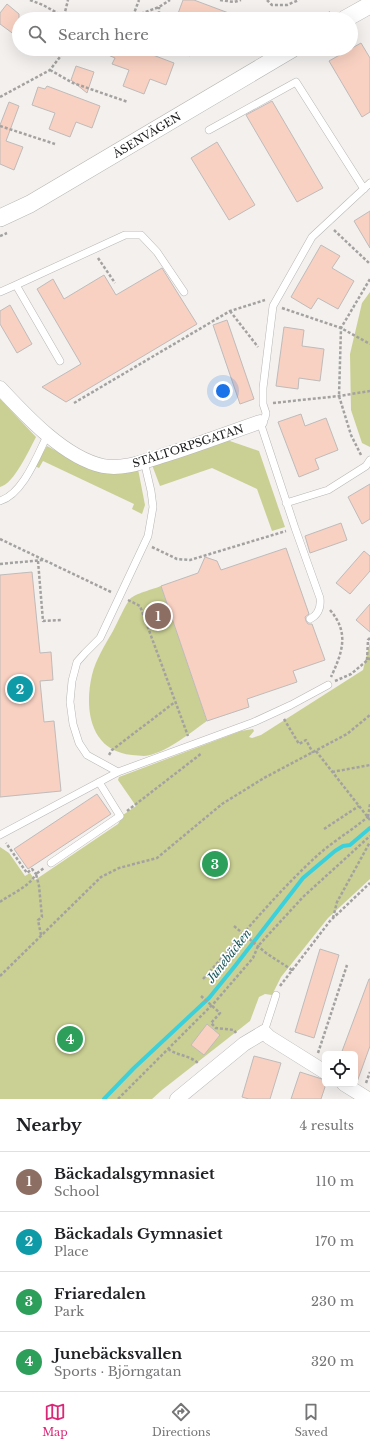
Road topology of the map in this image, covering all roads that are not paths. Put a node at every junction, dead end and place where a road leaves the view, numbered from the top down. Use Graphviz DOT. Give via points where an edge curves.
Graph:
graph roads {
  1 [pos="370,5"];
  2 [pos="358,12"];
  3 [pos="280,56"];
  4 [pos="209,130"];
  5 [pos="370,183"];
  6 [pos="364,189"];
  7 [pos="0,218"];
  8 [pos="16,285"];
  9 [pos="0,292"];
  10 [pos="184,292"];
  11 [pos="60,361"];
  12 [pos="0,388"];
  13 [pos="260,422"];
  14 [pos="47,436"];
  15 [pos="144,461"];
  16 [pos="368,463"];
  17 [pos="0,501"];
  18 [pos="286,502"];
  19 [pos="310,619"];
  20 [pos="328,685"];
  21 [pos="118,772"];
  22 [pos="99,782"];
  23 [pos="0,835"];
  24 [pos="51,863"];
  25 [pos="276,995"];
  26 [pos="264,1032"];
  27 [pos="319,1068"];
  28 [pos="349,1087"];
  29 [pos="178,1099"];
  30 [pos="368,1099"];
  1 -- 2 [label="street"];
  3 -- 7 [label="street, ÅSENVÄGEN" via="30,204"];
  4 -- 6 [label="lane" via="296,82"];
  5 -- 6 [label="lane"];
  6 -- 13 [label="lane" via="312,237 275,302 263,388 266,413"];
  8 -- 9 [label="lane"];
  8 -- 10 [label="lane" via="125,235 141,235"];
  8 -- 11 [label="lane"];
  12 -- 14 [label="street, STÅLTORPSGATAN"];
  13 -- 15 [label="street, STÅLTORPSGATAN"];
  13 -- 18 [label="lane"];
  14 -- 15 [label="street, STÅLTORPSGATAN" via="85,460 104,466 134,465"];
  14 -- 17 [label="lane" via="19,487 11,496"];
  15 -- 21 [label="lane" via="153,507 148,536 100,638 77,662 70,702 72,724 87,755"];
  16 -- 18 [label="lane" via="328,490"];
  18 -- 19 [label="lane" via="320,598 317,613"];
  20 -- 21 [label="lane" via="250,724"];
  21 -- 22 [label="lane"];
  22 -- 23 [label="lane"];
  22 -- 24 [label="lane" via="120,816"];
  25 -- 26 [label="lane"];
  26 -- 27 [label="street"];
  26 -- 29 [label="street" via="244,1044"];
  28 -- 30 [label="street"];
}
